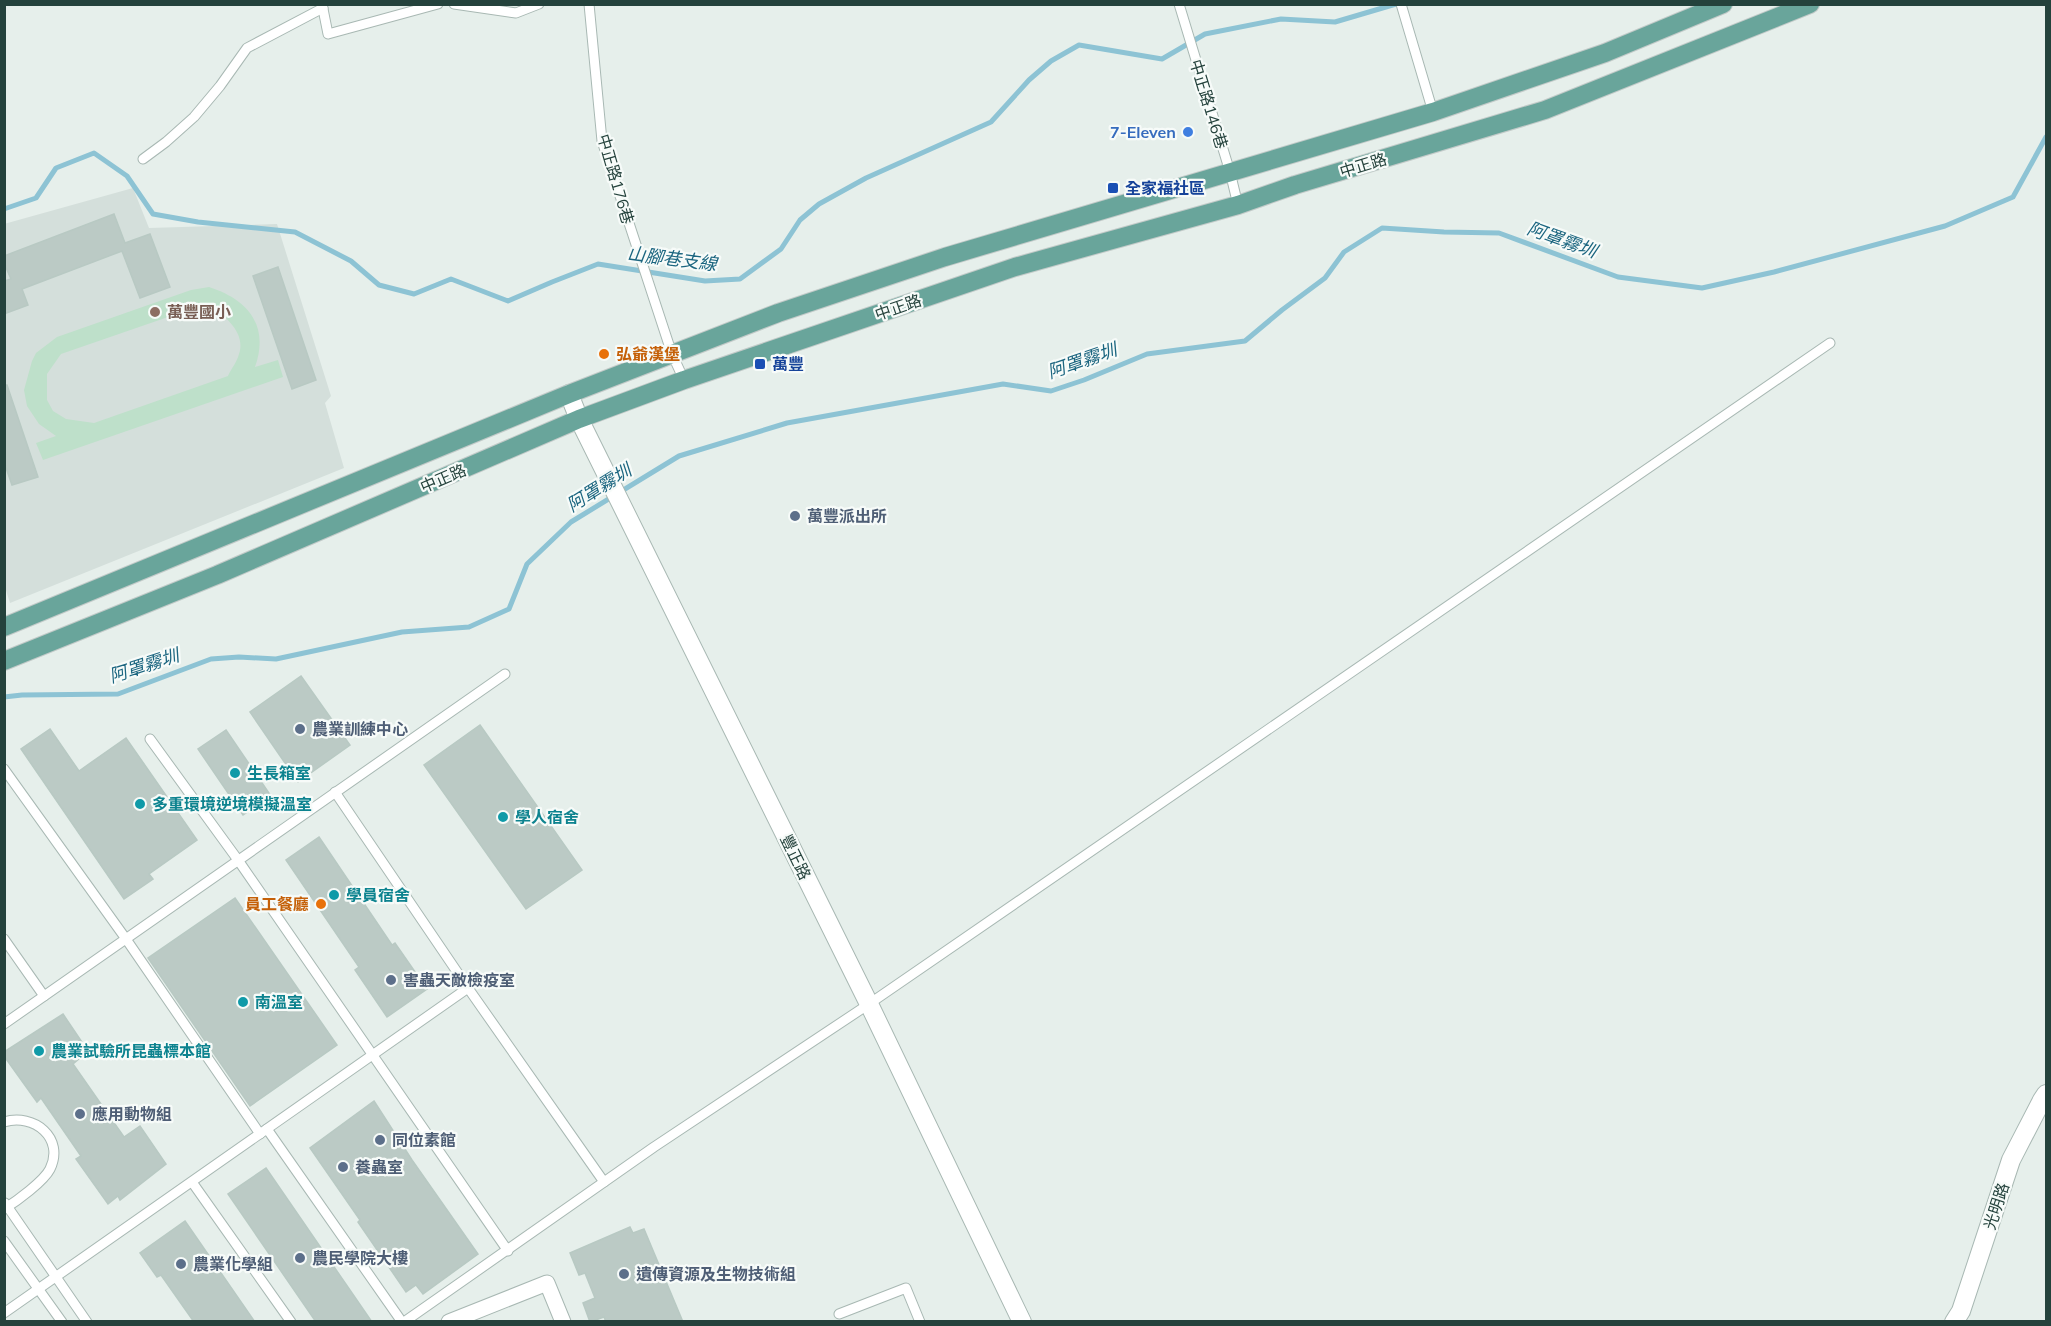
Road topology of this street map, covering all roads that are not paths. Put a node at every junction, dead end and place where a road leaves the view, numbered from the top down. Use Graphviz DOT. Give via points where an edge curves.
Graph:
graph roads {
  1 [pos="438,4"];
  2 [pos="454,4"];
  3 [pos="538,4"];
  4 [pos="589,4"];
  5 [pos="1179,4"];
  6 [pos="1401,4"];
  7 [pos="1723,4"];
  8 [pos="1808,5"];
  9 [pos="322,6"];
  10 [pos="1433,112"];
  11 [pos="143,159"];
  12 [pos="1230,172"];
  13 [pos="1238,205"];
  14 [pos="1830,343"];
  15 [pos="672,354"];
  16 [pos="684,380"];
  17 [pos="569,394"];
  18 [pos="579,419"];
  19 [pos="4,627"];
  20 [pos="4,661"];
  21 [pos="505,674"];
  22 [pos="150,739"];
  23 [pos="4,769"];
  24 [pos="335,792"];
  25 [pos="238,860"];
  26 [pos="4,939"];
  27 [pos="126,939"];
  28 [pos="468,988"];
  29 [pos="44,996"];
  30 [pos="869,1004"];
  31 [pos="4,1024"];
  32 [pos="371,1056"];
  33 [pos="2046,1094"];
  34 [pos="4,1122"];
  35 [pos="263,1132"];
  36 [pos="192,1182"];
  37 [pos="604,1182"];
  38 [pos="6,1206"];
  39 [pos="4,1241"];
  40 [pos="508,1251"];
  41 [pos="57,1277"];
  42 [pos="39,1289"];
  43 [pos="4,1313"];
  44 [pos="839,1314"];
  45 [pos="415,1318"];
  46 [pos="62,1322"];
  47 [pos="87,1322"];
  48 [pos="291,1322"];
  49 [pos="403,1322"];
  50 [pos="449,1322"];
  51 [pos="563,1322"];
  52 [pos="920,1322"];
  53 [pos="1022,1322"];
  54 [pos="1954,1322"];
  1 -- 9 [label="lane" via="328,33"];
  2 -- 3 [label="lane" via="516,13"];
  4 -- 15 [label="lane, 中正路176巷" via="602,141"];
  5 -- 12 [label="lane, 中正路146巷"];
  6 -- 10 [label="lane"];
  7 -- 10 [label="main road, 中正路" via="1605,53"];
  8 -- 13 [label="main road, 中正路" via="1545,110"];
  9 -- 11 [label="lane" via="247,48 194,117"];
  10 -- 12 [label="main road, 中正路"];
  12 -- 13 [label="lane, 中正路146巷"];
  12 -- 15 [label="main road, 中正路" via="945,257 778,312"];
  13 -- 16 [label="main road, 中正路" via="1015,267"];
  14 -- 30 [label="lane"];
  15 -- 16 [label="lane, 中正路176巷"];
  15 -- 17 [label="main road, 中正路"];
  16 -- 18 [label="main road, 中正路"];
  17 -- 18 [label="street, 豐正路"];
  17 -- 19 [label="main road, 中正路"];
  18 -- 20 [label="main road, 中正路" via="217,575"];
  18 -- 30 [label="street, 豐正路"];
  21 -- 24 [label="lane"];
  22 -- 25 [label="lane"];
  23 -- 27 [label="lane"];
  24 -- 25 [label="lane"];
  24 -- 28 [label="lane"];
  25 -- 27 [label="lane"];
  25 -- 32 [label="lane"];
  26 -- 29 [label="lane"];
  27 -- 29 [label="lane"];
  27 -- 35 [label="lane"];
  28 -- 32 [label="lane"];
  28 -- 37 [label="lane"];
  29 -- 31 [label="lane"];
  30 -- 37 [label="lane"];
  30 -- 53 [label="street, 豐正路"];
  32 -- 35 [label="lane"];
  32 -- 40 [label="lane"];
  33 -- 54 [label="street, 光明路" via="2011,1160"];
  34 -- 38 [label="lane" via="23,1119 39,1125 53,1149 45,1177"];
  35 -- 36 [label="lane"];
  35 -- 49 [label="lane"];
  36 -- 41 [label="lane"];
  36 -- 48 [label="lane"];
  37 -- 40 [label="lane"];
  38 -- 41 [label="lane"];
  39 -- 42 [label="lane"];
  40 -- 45 [label="lane"];
  41 -- 42 [label="lane"];
  41 -- 47 [label="lane"];
  42 -- 43 [label="lane"];
  42 -- 46 [label="lane"];
  44 -- 52 [label="lane" via="906,1288"];
  45 -- 49 [label="lane"];
  50 -- 51 [label="street" via="548,1283"];
}
